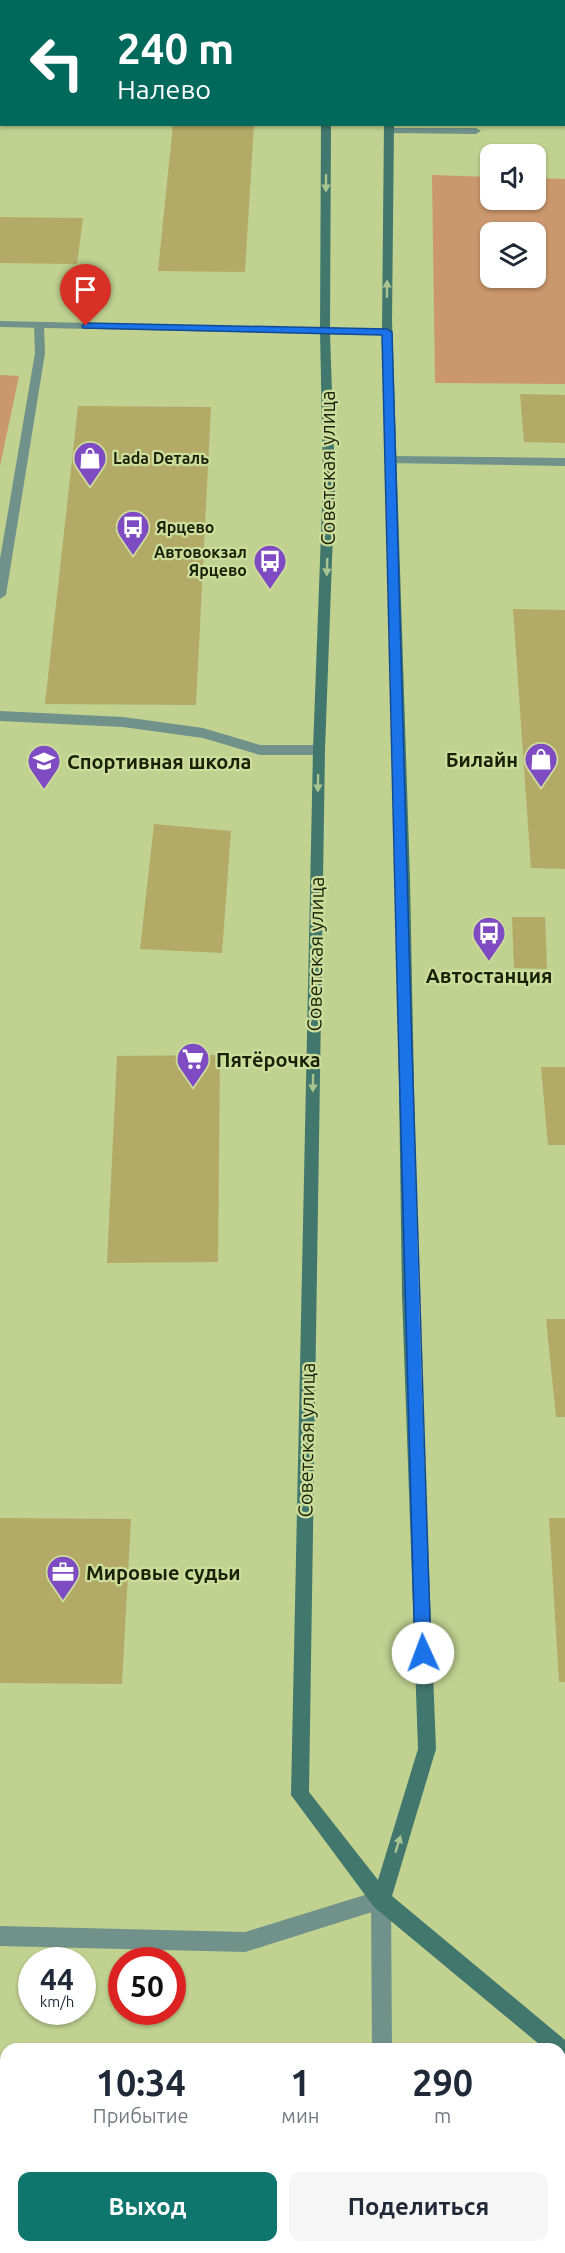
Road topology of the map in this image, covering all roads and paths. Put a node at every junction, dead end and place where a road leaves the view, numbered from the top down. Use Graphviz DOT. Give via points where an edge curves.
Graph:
graph roads {
  1 [pos="327,126"];
  2 [pos="389,128"];
  3 [pos="476,131"];
  4 [pos="0,324"];
  5 [pos="39,325"];
  6 [pos="325,331"];
  7 [pos="387,332"];
  8 [pos="391,460"];
  9 [pos="565,462"];
  10 [pos="0,595"];
  11 [pos="0,716"];
  12 [pos="319,750"];
  13 [pos="381,1900"];
  14 [pos="0,1936"];
  15 [pos="382,2043"];
  16 [pos="554,2043"];
  1 -- 6 [label="main road, Советская улица, one-way"];
  2 -- 3 [label="street"];
  7 -- 2 [label="main road, one-way"];
  4 -- 5 [label="street"];
  5 -- 6 [label="street"];
  5 -- 10 [label="street" via="40,353"];
  6 -- 7 [label="main road"];
  6 -- 12 [label="main road, Советская улица, one-way" via="329,478"];
  7 -- 8 [label="main road"];
  8 -- 9 [label="street"];
  13 -- 8 [label="main road, one-way" via="427,1749 410,1294"];
  11 -- 12 [label="street" via="123,722 203,733 260,750"];
  12 -- 13 [label="main road, Советская улица, one-way" via="300,1795"];
  13 -- 14 [label="street" via="245,1942"];
  13 -- 15 [label="street"];
  13 -- 16 [label="main road, Советская улица"];
}
